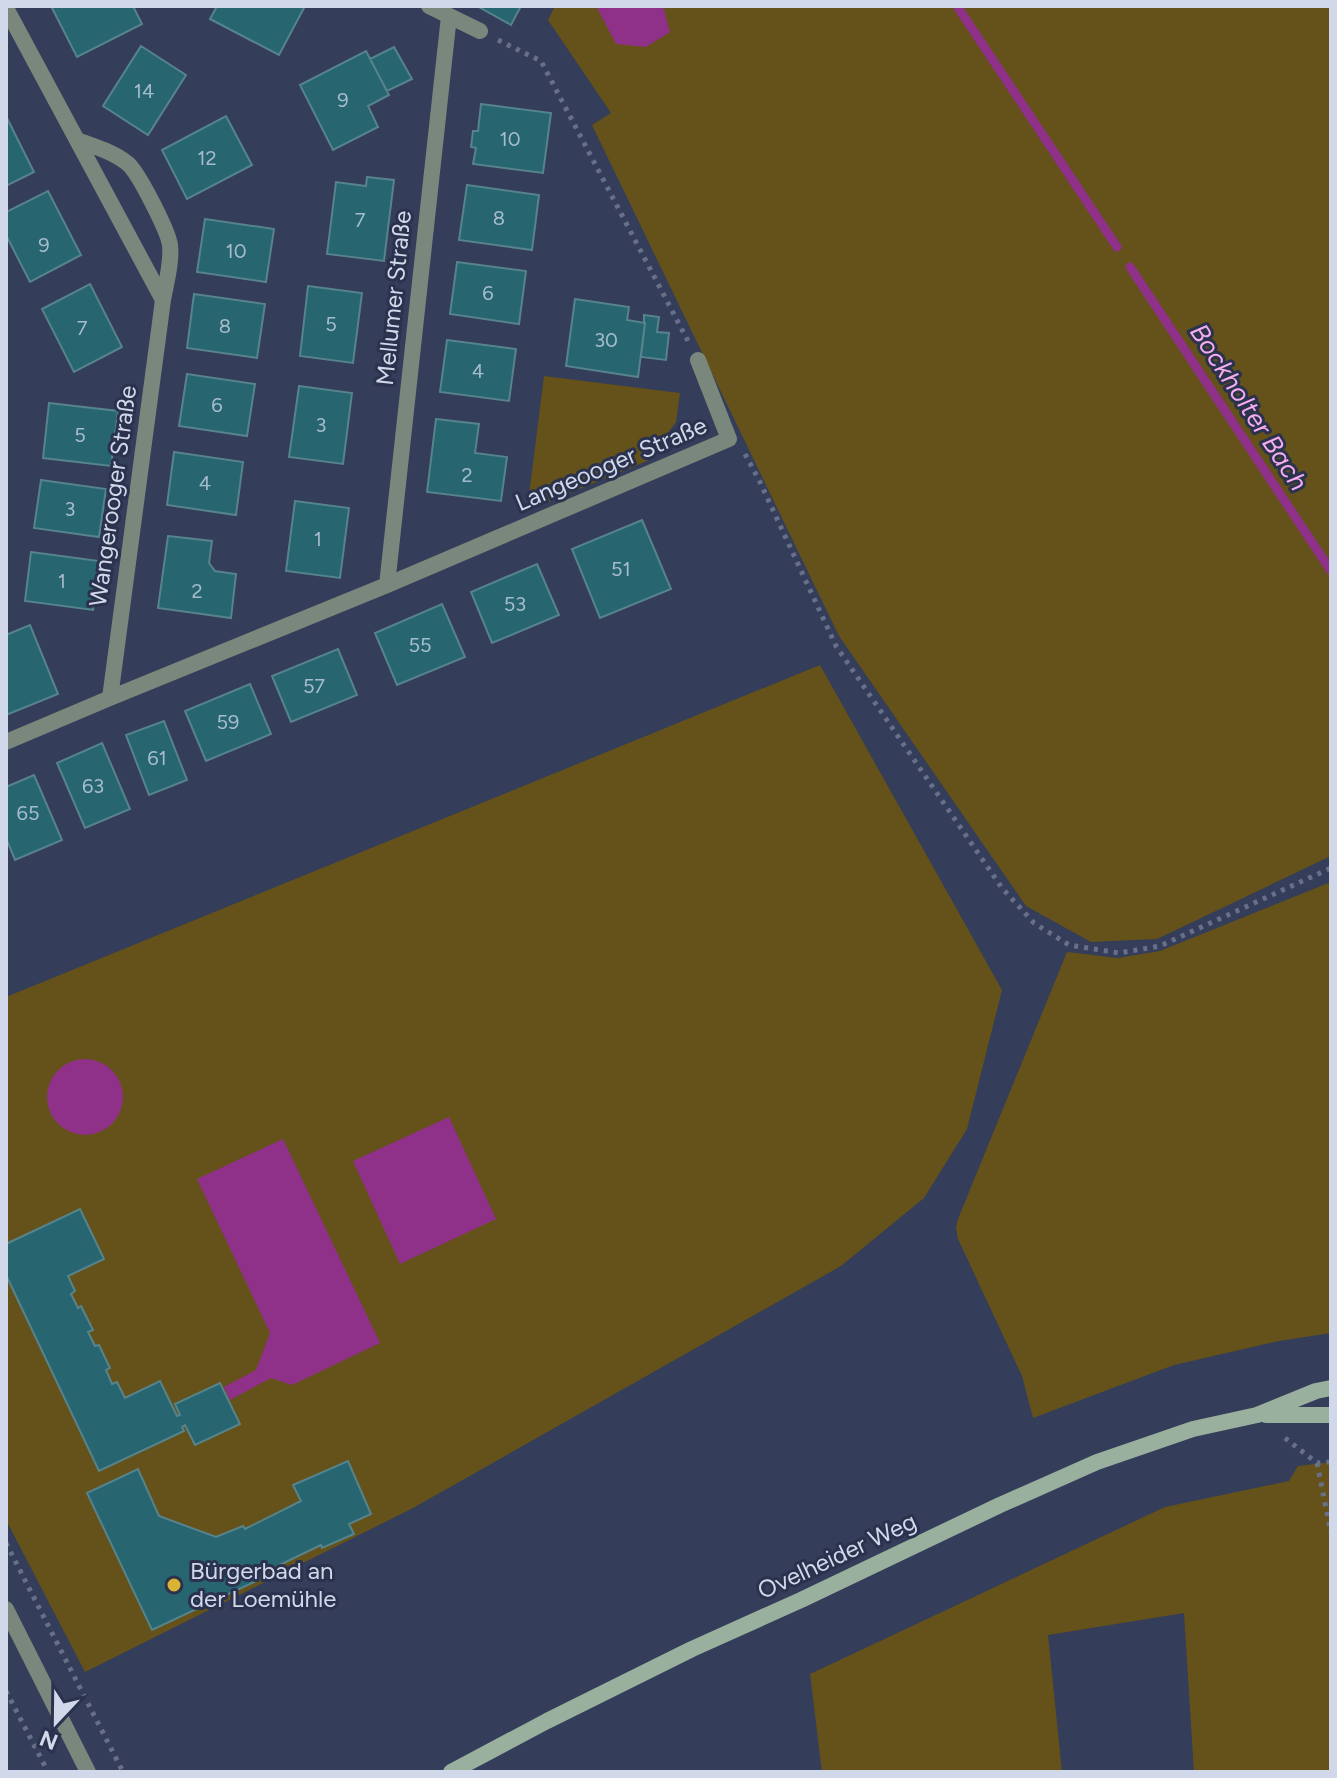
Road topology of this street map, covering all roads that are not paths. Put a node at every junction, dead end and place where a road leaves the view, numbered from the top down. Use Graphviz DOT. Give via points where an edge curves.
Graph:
graph roads {
  1 [pos="429,6"];
  2 [pos="6,8"];
  3 [pos="449,16"];
  4 [pos="480,31"];
  5 [pos="77,140"];
  6 [pos="163,300"];
  7 [pos="698,360"];
  8 [pos="387,585"];
  9 [pos="110,698"];
  10 [pos="6,742"];
  11 [pos="1331,1388"];
  12 [pos="1257,1415"];
  13 [pos="1331,1415"];
  14 [pos="6,1609"];
  15 [pos="88,1772"];
  16 [pos="451,1772"];
  1 -- 3 [label="street"];
  2 -- 5 [label="street"];
  3 -- 4 [label="street"];
  3 -- 8 [label="street, Mellumer Straße"];
  5 -- 6 [label="street"];
  5 -- 6 [label="street, Wangerooger Straße" via="131,165 159,217 170,243"];
  6 -- 9 [label="street, Wangerooger Straße"];
  7 -- 8 [label="street, Langeooger Straße" via="729,439"];
  8 -- 9 [label="street, Langeooger Straße"];
  9 -- 10 [label="street, Langeooger Straße"];
  11 -- 12 [label="main road"];
  12 -- 13 [label="main road"];
  12 -- 16 [label="main road, Ovelheider Weg" via="1193,1429 1097,1462 1013,1499 692,1649"];
  14 -- 15 [label="street"];
}
